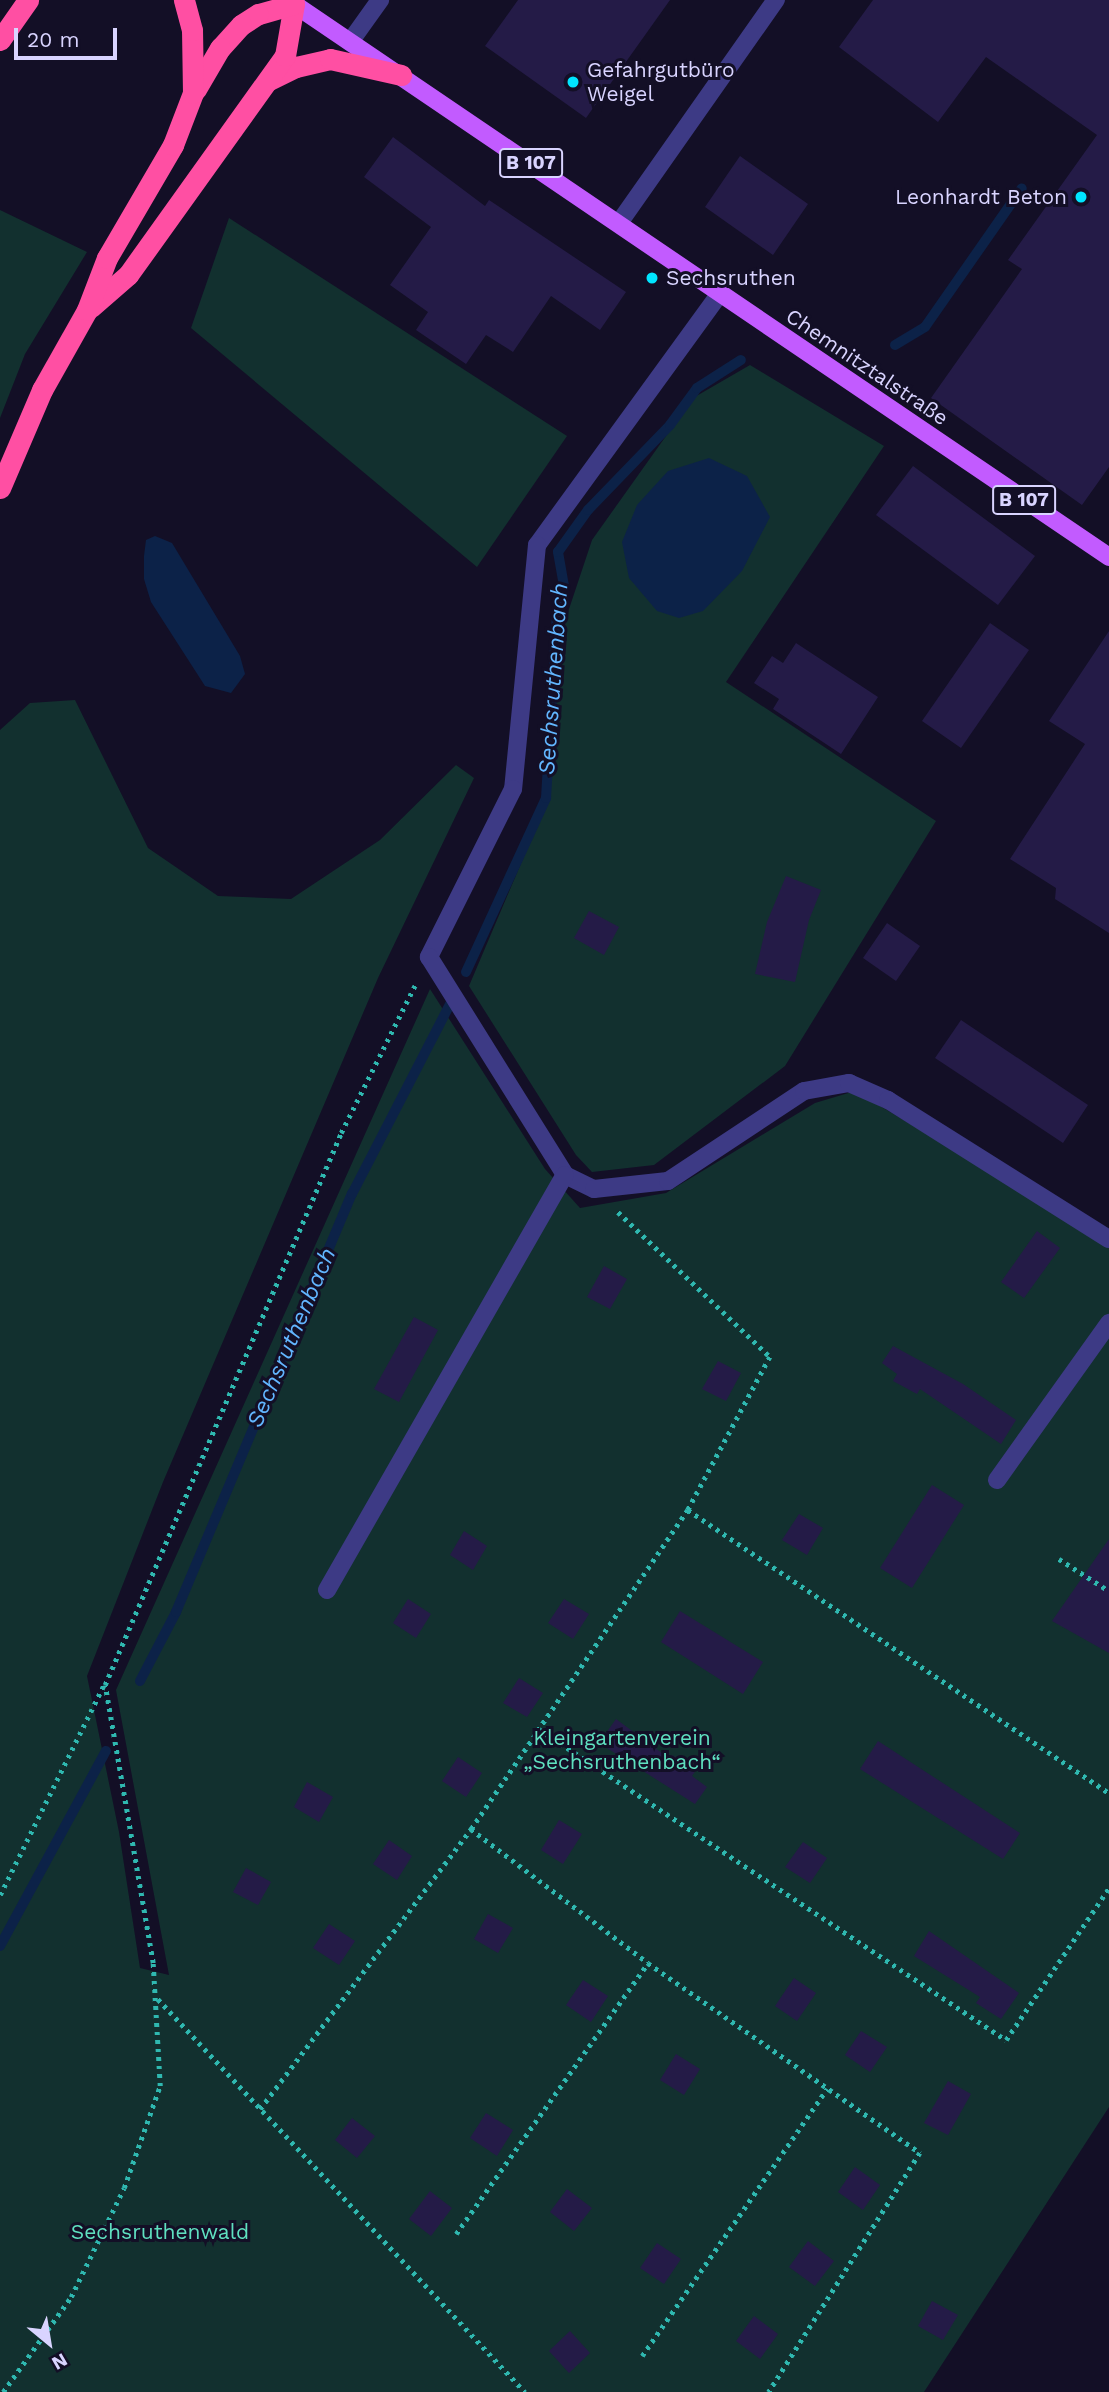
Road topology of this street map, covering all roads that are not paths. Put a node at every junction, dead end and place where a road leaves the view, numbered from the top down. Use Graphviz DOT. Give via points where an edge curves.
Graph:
graph roads {
  1 [pos="28,0"];
  2 [pos="184,0"];
  3 [pos="380,0"];
  4 [pos="776,0"];
  5 [pos="291,2"];
  6 [pos="0,40"];
  7 [pos="350,42"];
  8 [pos="401,75"];
  9 [pos="267,81"];
  10 [pos="193,93"];
  11 [pos="619,223"];
  12 [pos="718,296"];
  13 [pos="87,310"];
  14 [pos="0,488"];
  15 [pos="1109,557"];
  16 [pos="565,1175"];
  17 [pos="1109,1239"];
  18 [pos="1109,1323"];
  19 [pos="997,1480"];
  20 [pos="327,1590"];
  1 -- 6 [label="highway"];
  2 -- 10 [label="highway" via="193,40"];
  3 -- 7 [label="lane"];
  4 -- 11 [label="lane"];
  5 -- 7 [label="main road, Chemnitztalstraße / B 107"];
  5 -- 9 [label="highway" via="285,56"];
  5 -- 10 [label="highway" via="241,25 220,48"];
  7 -- 8 [label="main road, Chemnitztalstraße / B 107"];
  8 -- 9 [label="highway" via="330,59 296,67"];
  8 -- 11 [label="main road, Chemnitztalstraße / B 107"];
  9 -- 13 [label="highway" via="128,275"];
  10 -- 13 [label="highway" via="173,145 107,258"];
  11 -- 12 [label="main road, Chemnitztalstraße / B 107"];
  12 -- 15 [label="main road, Chemnitztalstraße / B 107"];
  12 -- 16 [label="lane" via="537,545 513,789 429,957"];
  13 -- 14 [label="highway" via="42,390"];
  16 -- 17 [label="lane" via="594,1189 668,1181 804,1091 849,1083 888,1100"];
  16 -- 20 [label="lane"];
  18 -- 19 [label="lane"];
}
